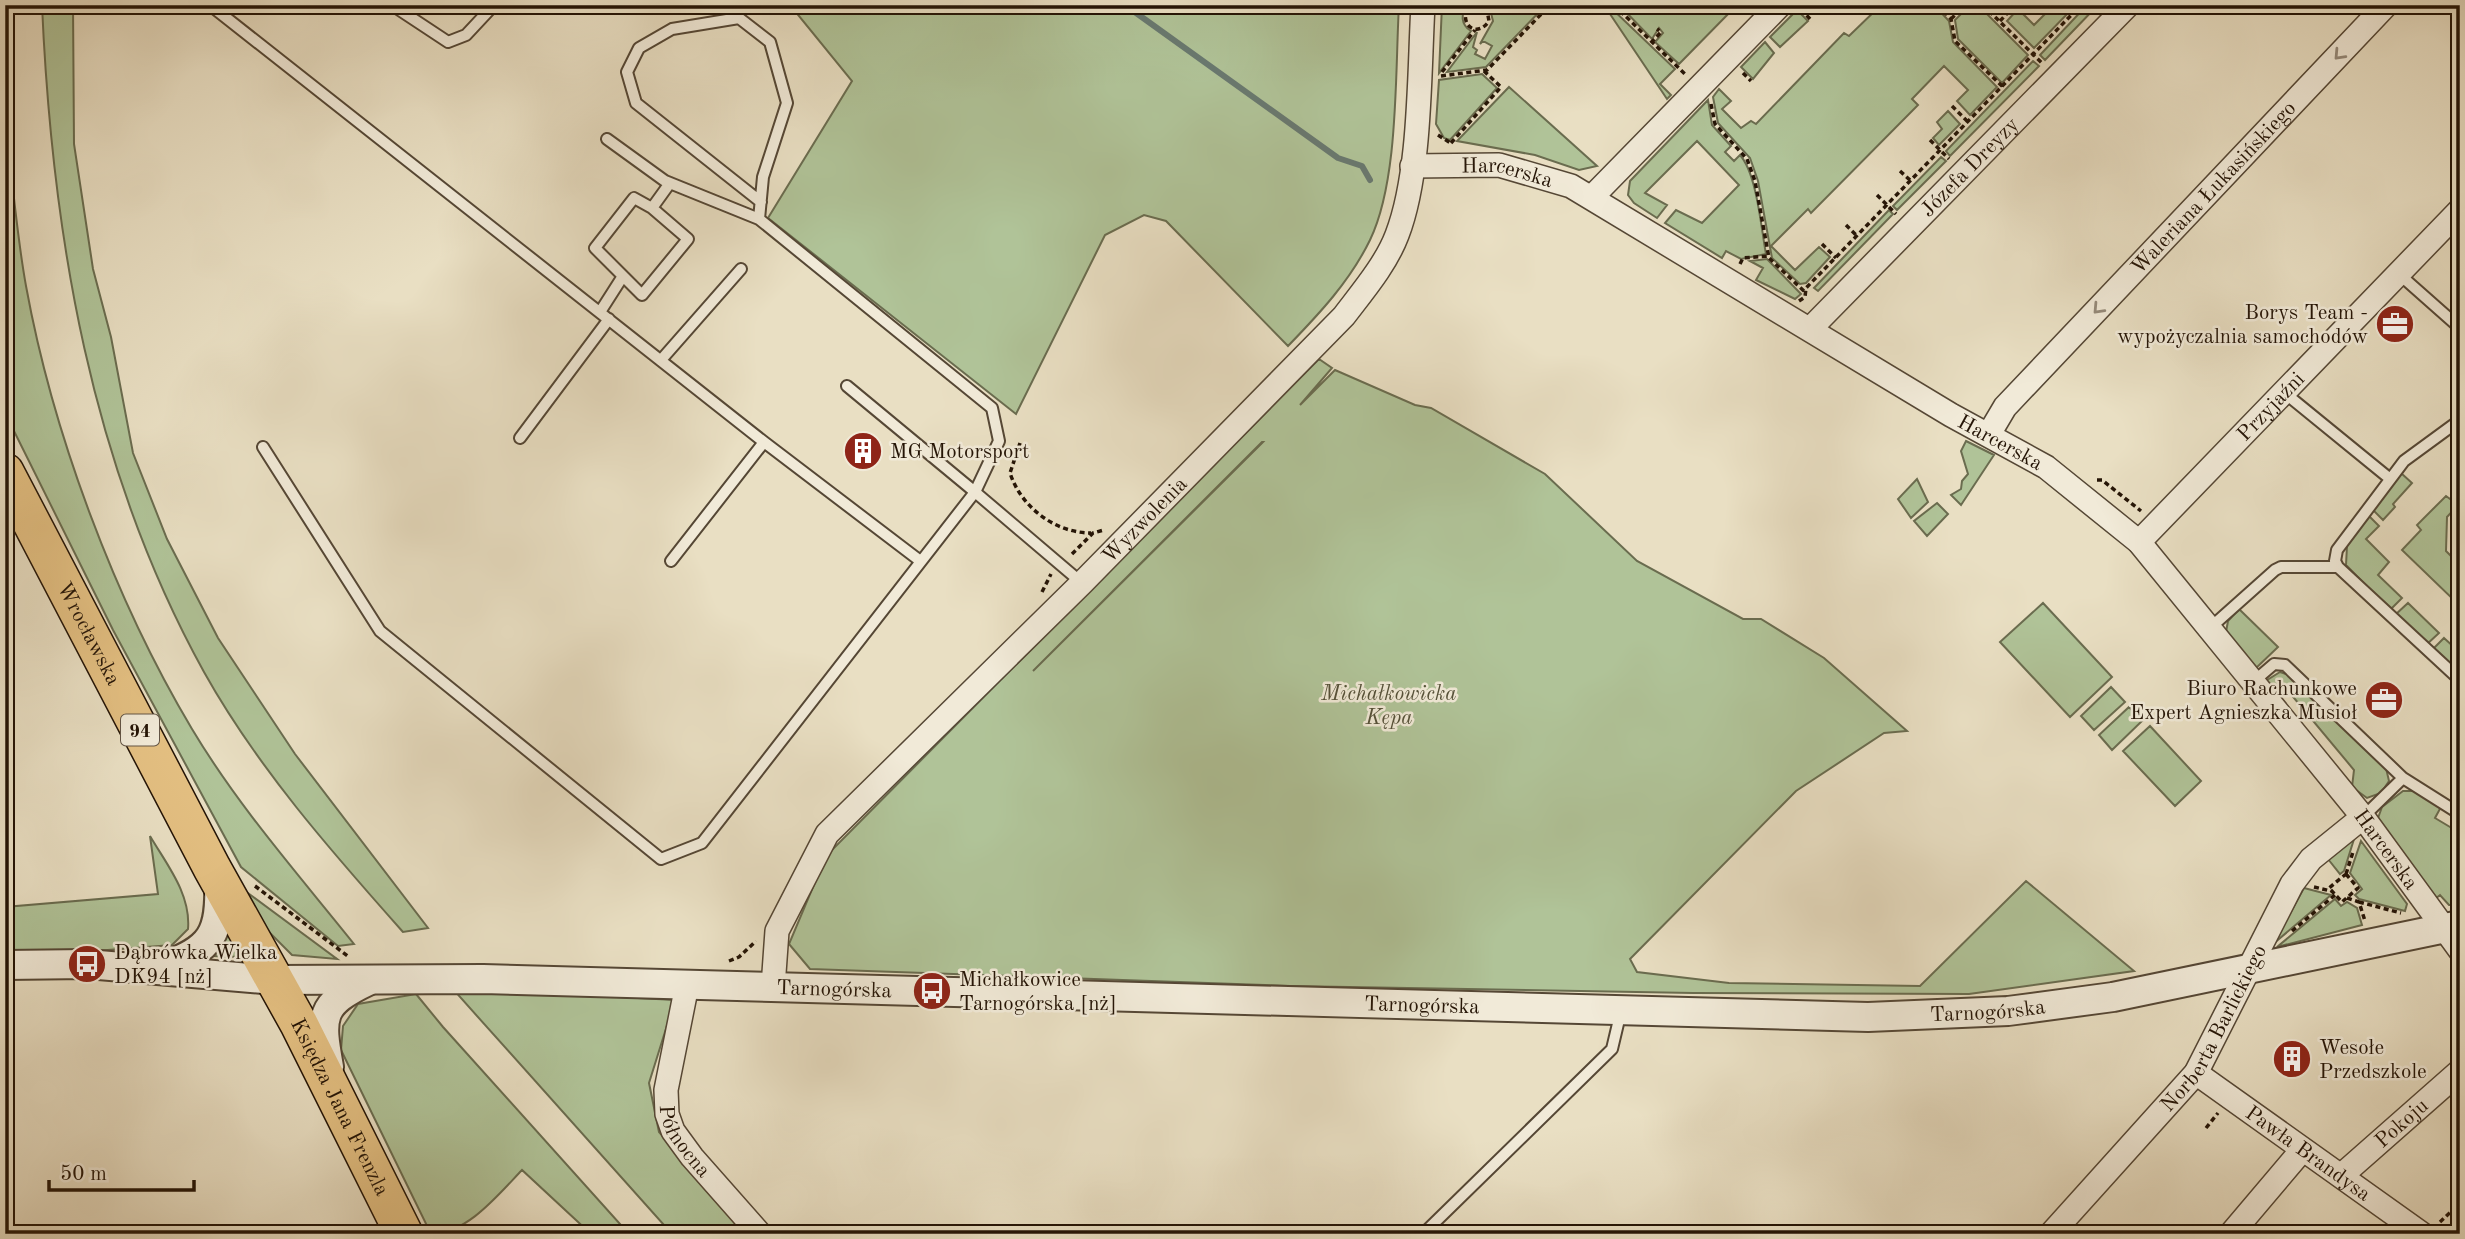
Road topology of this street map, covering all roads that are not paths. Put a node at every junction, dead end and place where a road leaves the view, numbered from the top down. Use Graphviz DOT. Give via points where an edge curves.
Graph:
graph roads {
  1 [pos="210,5"];
  2 [pos="392,5"];
  3 [pos="494,5"];
  4 [pos="1423,5"];
  5 [pos="1780,5"];
  6 [pos="2128,5"];
  7 [pos="2386,5"];
  8 [pos="607,139"];
  9 [pos="1412,166"];
  10 [pos="670,183"];
  11 [pos="1593,196"];
  12 [pos="761,202"];
  13 [pos="652,208"];
  14 [pos="2460,210"];
  15 [pos="759,219"];
  16 [pos="741,268"];
  17 [pos="2399,274"];
  18 [pos="623,276"];
  19 [pos="604,315"];
  20 [pos="1811,328"];
  21 [pos="2460,328"];
  22 [pos="661,360"];
  23 [pos="847,386"];
  24 [pos="2286,394"];
  25 [pos="2460,420"];
  26 [pos="1989,434"];
  27 [pos="520,438"];
  28 [pos="764,442"];
  29 [pos="263,447"];
  30 [pos="5,472"];
  31 [pos="2389,478"];
  32 [pos="975,492"];
  33 [pos="2139,542"];
  34 [pos="919,560"];
  35 [pos="671,561"];
  36 [pos="2338,567"];
  37 [pos="1082,583"];
  38 [pos="2210,628"];
  39 [pos="2460,680"];
  40 [pos="2253,682"];
  41 [pos="2403,778"];
  42 [pos="2460,814"];
  43 [pos="2363,817"];
  44 [pos="219,881"];
  45 [pos="2454,934"];
  46 [pos="5,964"];
  47 [pos="2250,968"];
  48 [pos="156,969"];
  49 [pos="374,979"];
  50 [pos="274,980"];
  51 [pos="687,985"];
  52 [pos="773,987"];
  53 [pos="1622,1008"];
  54 [pos="2460,1071"];
  55 [pos="2196,1073"];
  56 [pos="333,1092"];
  57 [pos="2302,1150"];
  58 [pos="2342,1175"];
  59 [pos="2429,1230"];
  60 [pos="404,1234"];
  61 [pos="760,1234"];
  62 [pos="1423,1234"];
  63 [pos="2051,1234"];
  64 [pos="2231,1234"];
  1 -- 19 [label="lane"];
  2 -- 3 [label="lane" via="448,42 466,35"];
  4 -- 9 [label="street, Wyzwolenia"];
  5 -- 11 [label="street"];
  6 -- 20 [label="street, Józefa Dreyzy"];
  7 -- 26 [label="street, Waleriana Łukasińskiego, one-way" via="2005,407"];
  8 -- 10 [label="lane"];
  9 -- 11 [label="street, Harcerska" via="1499,164 1551,178"];
  9 -- 37 [label="street, Wyzwolenia" via="1396,237 1344,316"];
  10 -- 13 [label="lane"];
  10 -- 15 [label="lane"];
  11 -- 20 [label="street, Harcerska"];
  12 -- 12 [label="lane" via="763,177 788,103 770,42 738,18 672,29 639,48 627,72 636,103"];
  12 -- 15 [label="lane"];
  13 -- 18 [label="lane" via="634,198 595,248"];
  13 -- 18 [label="lane" via="688,239 642,295"];
  14 -- 17 [label="street, Przyjaźni"];
  15 -- 32 [label="lane" via="992,408 999,441"];
  16 -- 22 [label="lane"];
  17 -- 21 [label="lane"];
  17 -- 24 [label="street, Przyjaźni"];
  18 -- 19 [label="lane"];
  19 -- 22 [label="lane"];
  19 -- 27 [label="lane"];
  20 -- 26 [label="street, Harcerska" via="1940,409"];
  22 -- 28 [label="lane"];
  23 -- 32 [label="lane"];
  24 -- 31 [label="lane"];
  24 -- 33 [label="street, Przyjaźni"];
  25 -- 31 [label="lane" via="2404,461"];
  26 -- 33 [label="street, Harcerska" via="2046,467"];
  28 -- 34 [label="lane"];
  28 -- 35 [label="lane"];
  29 -- 34 [label="lane" via="380,631 661,859 702,843"];
  30 -- 44 [label="main road, Wrocławska / 94"];
  31 -- 36 [label="lane" via="2337,550"];
  32 -- 34 [label="lane"];
  32 -- 37 [label="lane"];
  33 -- 38 [label="street, Harcerska"];
  36 -- 38 [label="lane" via="2274,570"];
  36 -- 39 [label="lane"];
  37 -- 52 [label="street, Wyzwolenia" via="827,834 777,931"];
  38 -- 40 [label="street, Harcerska"];
  40 -- 41 [label="lane" via="2274,664 2285,665"];
  40 -- 43 [label="street, Harcerska"];
  41 -- 42 [label="lane"];
  41 -- 43 [label="lane"];
  43 -- 45 [label="street, Harcerska"];
  43 -- 47 [label="street, Norberta Barlickiego" via="2311,859 2292,884"];
  44 -- 48 [label="street" via="220,908 210,940 190,957"];
  44 -- 50 [label="main road, Wrocławska / 94"];
  45 -- 47 [label="street, Tarnogórska"];
  46 -- 48 [label="street, Tarnogórska"];
  47 -- 53 [label="street, Tarnogórska" via="2113,997 1953,1015 1868,1017"];
  47 -- 55 [label="street, Norberta Barlickiego"];
  48 -- 50 [label="street, Tarnogórska"];
  49 -- 50 [label="street, Tarnogórska"];
  49 -- 51 [label="street, Tarnogórska"];
  49 -- 56 [label="street, Tarnogórska" via="338,995 328,1010 323,1032"];
  50 -- 56 [label="main road, Księdza Jana Frenzla / 94"];
  51 -- 52 [label="street, Tarnogórska"];
  51 -- 61 [label="street, Północna" via="666,1090 667,1114 692,1157"];
  52 -- 53 [label="street, Tarnogórska"];
  53 -- 62 [label="lane" via="1612,1049"];
  54 -- 58 [label="street, Pokoju"];
  55 -- 57 [label="street, Pawła Brandysa"];
  55 -- 63 [label="street, Norberta Barlickiego"];
  56 -- 60 [label="main road, Księdza Jana Frenzla / 94"];
  57 -- 58 [label="street, Pawła Brandysa"];
  57 -- 64 [label="street"];
  58 -- 59 [label="street, Pawła Brandysa"];
}
